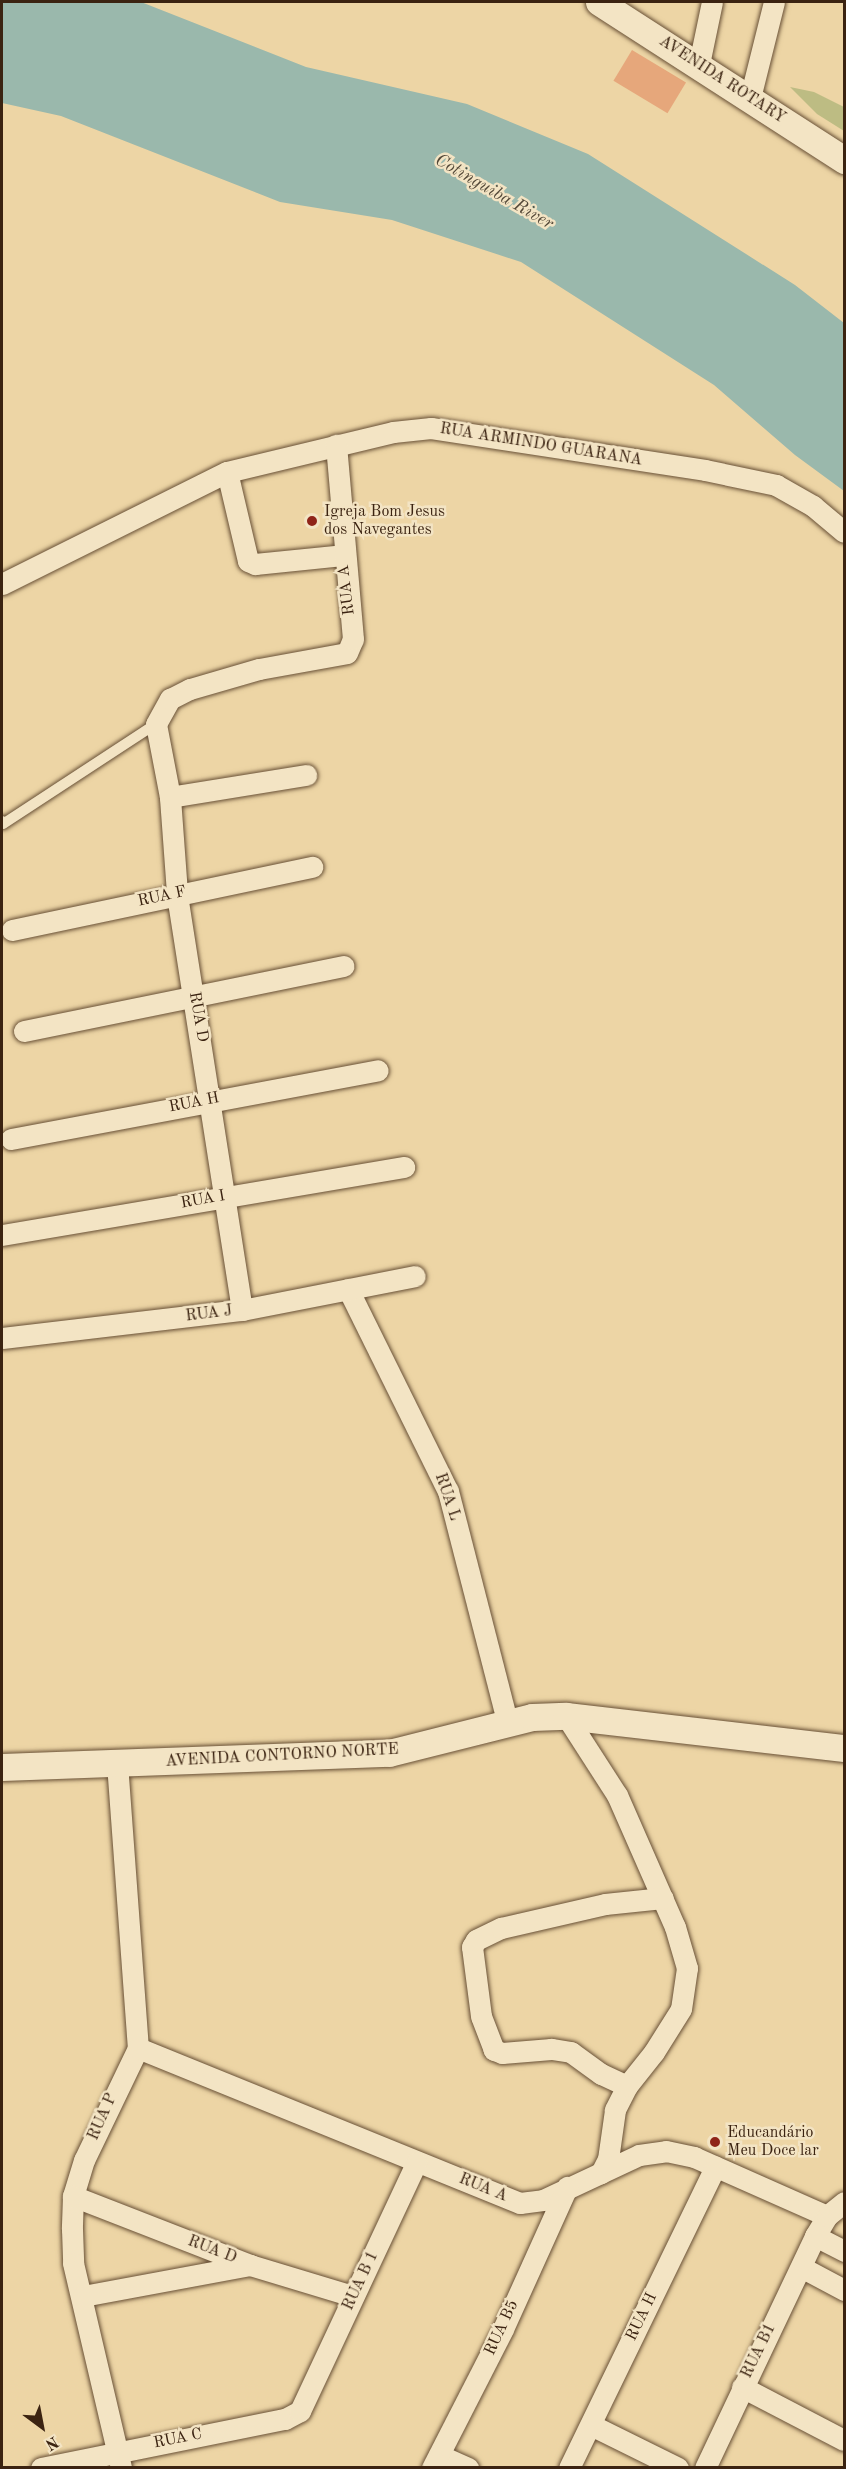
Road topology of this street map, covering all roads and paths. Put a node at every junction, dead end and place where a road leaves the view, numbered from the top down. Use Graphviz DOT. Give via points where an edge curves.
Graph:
graph roads {
  1 [pos="598,2"];
  2 [pos="712,2"];
  3 [pos="774,2"];
  4 [pos="699,64"];
  5 [pos="750,98"];
  6 [pos="844,160"];
  7 [pos="336,445"];
  8 [pos="226,471"];
  9 [pos="844,532"];
  10 [pos="343,555"];
  11 [pos="2,584"];
  12 [pos="156,724"];
  13 [pos="306,775"];
  14 [pos="170,797"];
  15 [pos="2,821"];
  16 [pos="312,867"];
  17 [pos="177,893"];
  18 [pos="12,930"];
  19 [pos="343,966"];
  20 [pos="194,995"];
  21 [pos="24,1031"];
  22 [pos="378,1070"];
  23 [pos="212,1099"];
  24 [pos="11,1139"];
  25 [pos="404,1167"];
  26 [pos="227,1196"];
  27 [pos="2,1235"];
  28 [pos="415,1276"];
  29 [pos="348,1289"];
  30 [pos="242,1310"];
  31 [pos="2,1338"];
  32 [pos="566,1716"];
  33 [pos="507,1720"];
  34 [pos="844,1748"];
  35 [pos="117,1763"];
  36 [pos="2,1767"];
  37 [pos="663,1898"];
  38 [pos="138,2048"];
  39 [pos="627,2086"];
  40 [pos="416,2163"];
  41 [pos="715,2167"];
  42 [pos="601,2173"];
  43 [pos="567,2187"];
  44 [pos="73,2196"];
  45 [pos="844,2202"];
  46 [pos="828,2216"];
  47 [pos="815,2236"];
  48 [pos="844,2251"];
  49 [pos="250,2265"];
  50 [pos="801,2267"];
  51 [pos="844,2290"];
  52 [pos="83,2296"];
  53 [pos="353,2296"];
  54 [pos="742,2387"];
  55 [pos="308,2399"];
  56 [pos="591,2425"];
  57 [pos="844,2440"];
  58 [pos="117,2459"];
  59 [pos="436,2461"];
  60 [pos="40,2468"];
  61 [pos="468,2468"];
  62 [pos="569,2468"];
  63 [pos="678,2468"];
  64 [pos="705,2468"];
  1 -- 4 [label="street, AVENIDA ROTARY"];
  2 -- 4 [label="street"];
  3 -- 5 [label="street"];
  4 -- 5 [label="street, AVENIDA ROTARY"];
  5 -- 6 [label="street, AVENIDA ROTARY"];
  7 -- 8 [label="street, RUA ARMINDO GUARANA"];
  7 -- 9 [label="street, RUA ARMINDO GUARANA" via="431,428 705,470 776,485 813,506"];
  7 -- 10 [label="street, RUA A"];
  8 -- 10 [label="street" via="248,561 255,564"];
  8 -- 11 [label="street, RUA ARMINDO GUARANA"];
  10 -- 12 [label="street, RUA A" via="353,639 347,653 259,669 190,689 170,699"];
  12 -- 14 [label="street, RUA D"];
  12 -- 15 [label="lane" via="3,824"];
  13 -- 14 [label="street"];
  14 -- 17 [label="street, RUA D"];
  16 -- 17 [label="street, RUA F"];
  17 -- 18 [label="street, RUA F"];
  17 -- 20 [label="street, RUA D"];
  19 -- 20 [label="street"];
  20 -- 21 [label="street"];
  20 -- 23 [label="street, RUA D"];
  22 -- 23 [label="street, RUA H"];
  23 -- 24 [label="street, RUA H"];
  23 -- 26 [label="street, RUA D"];
  25 -- 26 [label="street, RUA I"];
  26 -- 27 [label="street, RUA I"];
  26 -- 30 [label="street, RUA D"];
  28 -- 29 [label="street, RUA J"];
  29 -- 30 [label="street, RUA J"];
  29 -- 33 [label="street, RUA L" via="448,1491"];
  30 -- 31 [label="street, RUA J"];
  32 -- 33 [label="street, AVENIDA CONTORNO NORTE"];
  32 -- 34 [label="street, AVENIDA CONTORNO NORTE"];
  32 -- 37 [label="street" via="617,1796"];
  33 -- 35 [label="street, AVENIDA CONTORNO NORTE" via="389,1753"];
  35 -- 36 [label="street, AVENIDA CONTORNO NORTE"];
  35 -- 38 [label="street"];
  37 -- 39 [label="street" via="687,1968 685,1994 671,2028"];
  37 -- 39 [label="street" via="605,1904 501,1928 476,1940 471,1947 481,2016 494,2050 502,2054 551,2049 571,2052 601,2074"];
  38 -- 40 [label="street, RUA A"];
  38 -- 44 [label="street, RUA P" via="88,2149"];
  39 -- 42 [label="street" via="615,2110 608,2159"];
  40 -- 43 [label="street, RUA A" via="520,2203 543,2200"];
  40 -- 53 [label="street, RUA B 1"];
  41 -- 42 [label="street, RUA A" via="656,2150"];
  41 -- 46 [label="street, RUA A"];
  41 -- 56 [label="street, RUA H"];
  42 -- 43 [label="street, RUA A"];
  43 -- 59 [label="street, RUA B5"];
  44 -- 49 [label="street, RUA D"];
  44 -- 52 [label="street, RUA P" via="73,2264"];
  45 -- 46 [label="street, RUA B1"];
  46 -- 47 [label="street, RUA B1"];
  47 -- 48 [label="street"];
  47 -- 50 [label="street, RUA B1"];
  49 -- 52 [label="street"];
  49 -- 53 [label="street, RUA D"];
  50 -- 51 [label="street"];
  50 -- 54 [label="street, RUA B1"];
  52 -- 58 [label="street, RUA P"];
  53 -- 55 [label="street, RUA B 1"];
  54 -- 57 [label="street"];
  54 -- 64 [label="street, RUA B1"];
  55 -- 58 [label="street, RUA C" via="300,2411 285,2419"];
  56 -- 62 [label="street, RUA H"];
  56 -- 63 [label="street"];
  58 -- 60 [label="street, RUA C"];
  59 -- 61 [label="street"];
}
